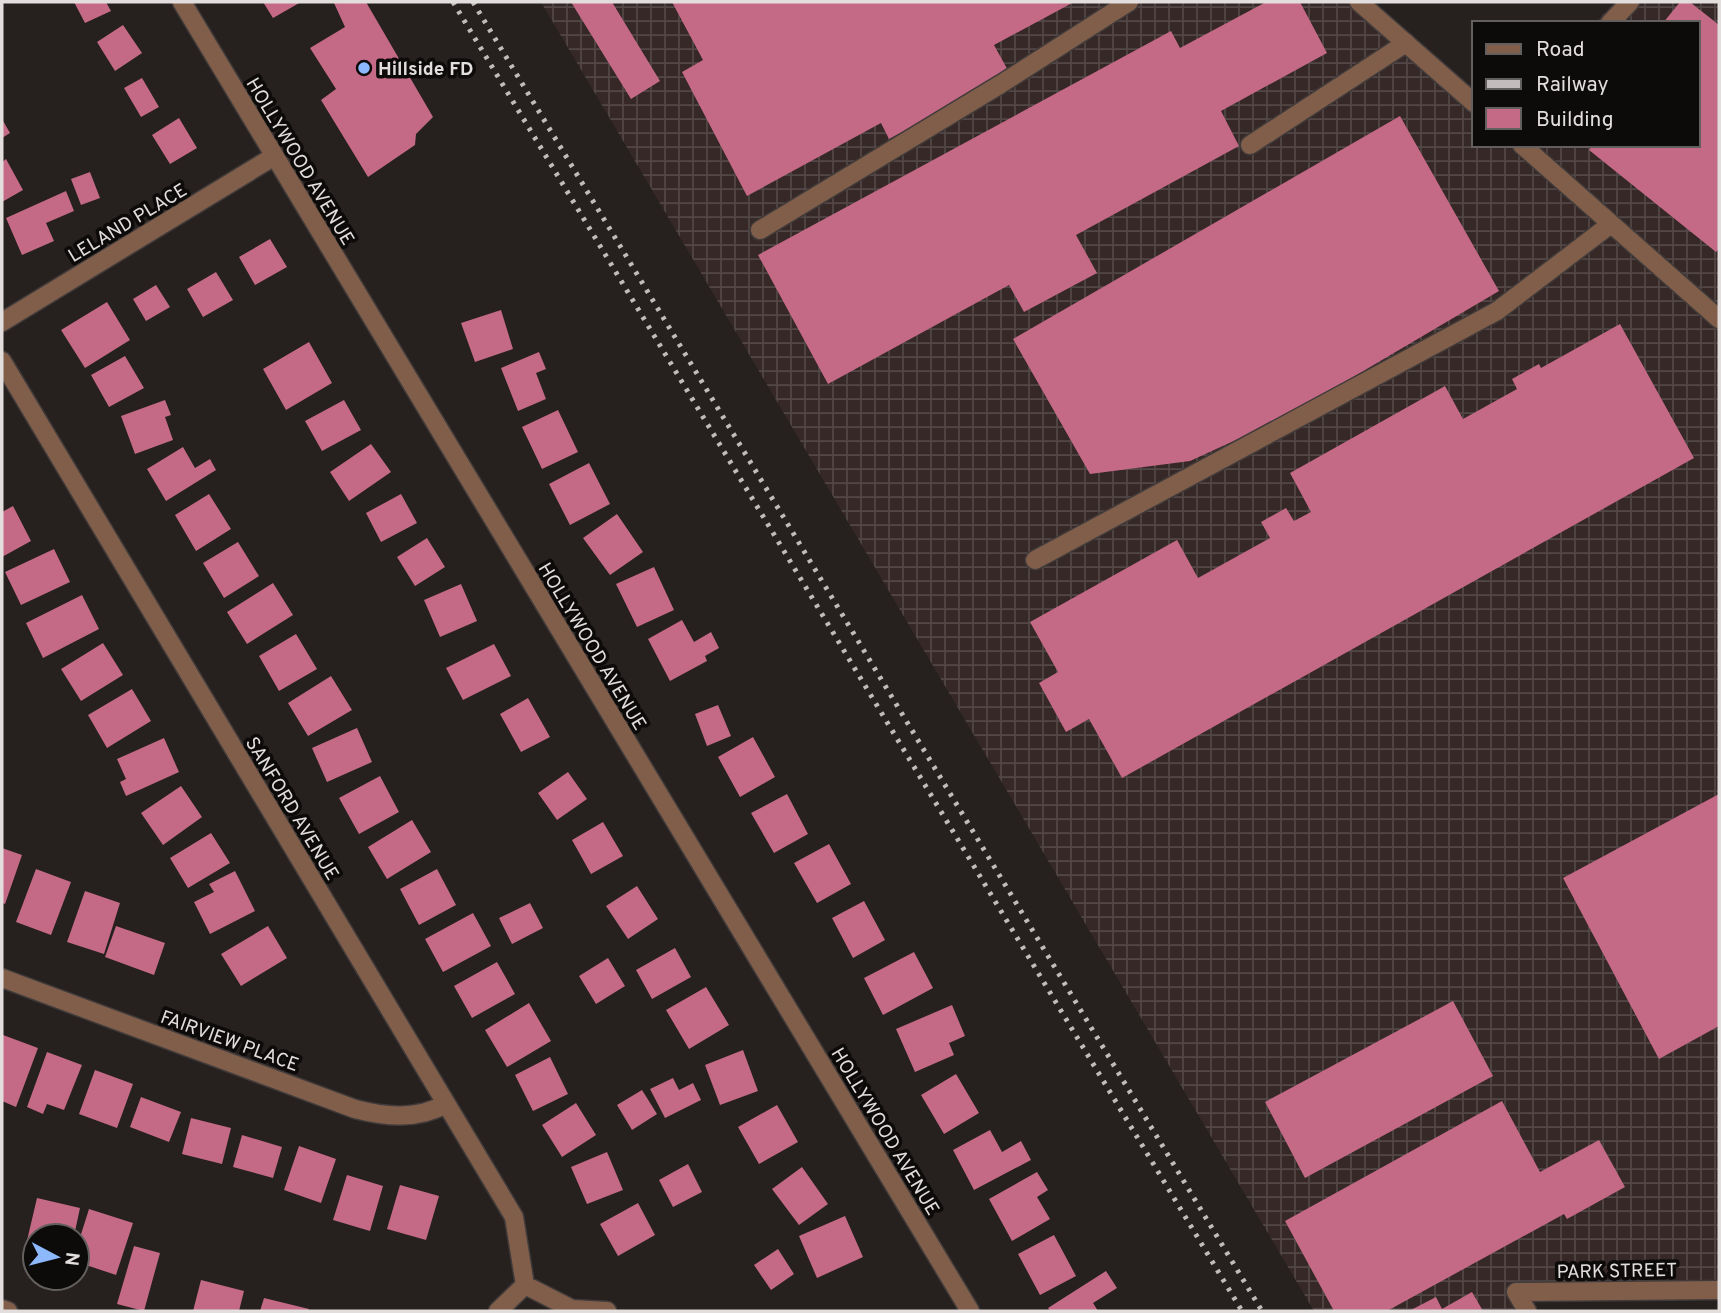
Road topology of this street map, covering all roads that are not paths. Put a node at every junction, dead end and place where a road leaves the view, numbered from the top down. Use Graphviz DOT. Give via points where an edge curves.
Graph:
graph roads {
  1 [pos="182,2"];
  2 [pos="1129,2"];
  3 [pos="1359,2"];
  4 [pos="1630,2"];
  5 [pos="1612,21"];
  6 [pos="1406,43"];
  7 [pos="1472,101"];
  8 [pos="1250,145"];
  9 [pos="1524,147"];
  10 [pos="273,157"];
  11 [pos="1611,224"];
  12 [pos="760,230"];
  13 [pos="1719,319"];
  14 [pos="2,322"];
  15 [pos="2,361"];
  16 [pos="1035,560"];
  17 [pos="2,978"];
  18 [pos="446,1104"];
  19 [pos="525,1285"];
  20 [pos="1719,1290"];
  21 [pos="2,1309"];
  22 [pos="8,1311"];
  23 [pos="498,1311"];
  24 [pos="607,1311"];
  25 [pos="971,1311"];
  26 [pos="1527,1311"];
  1 -- 10 [label="street, HOLLYWOOD AVENUE"];
  2 -- 12 [label="street"];
  3 -- 6 [label="street"];
  4 -- 5 [label="street"];
  6 -- 7 [label="street"];
  6 -- 8 [label="street"];
  9 -- 11 [label="street"];
  10 -- 14 [label="street, LELAND PLACE"];
  10 -- 25 [label="street, HOLLYWOOD AVENUE"];
  11 -- 13 [label="street"];
  11 -- 16 [label="street" via="1497,311"];
  15 -- 18 [label="street, SANFORD AVENUE"];
  17 -- 18 [label="street, FAIRVIEW PLACE" via="355,1109 410,1115"];
  18 -- 19 [label="street, SANFORD AVENUE" via="514,1217"];
  19 -- 23 [label="street"];
  19 -- 24 [label="street" via="572,1309"];
  20 -- 26 [label="street, PARK STREET" via="1516,1292"];
  21 -- 22 [label="street"];
}
